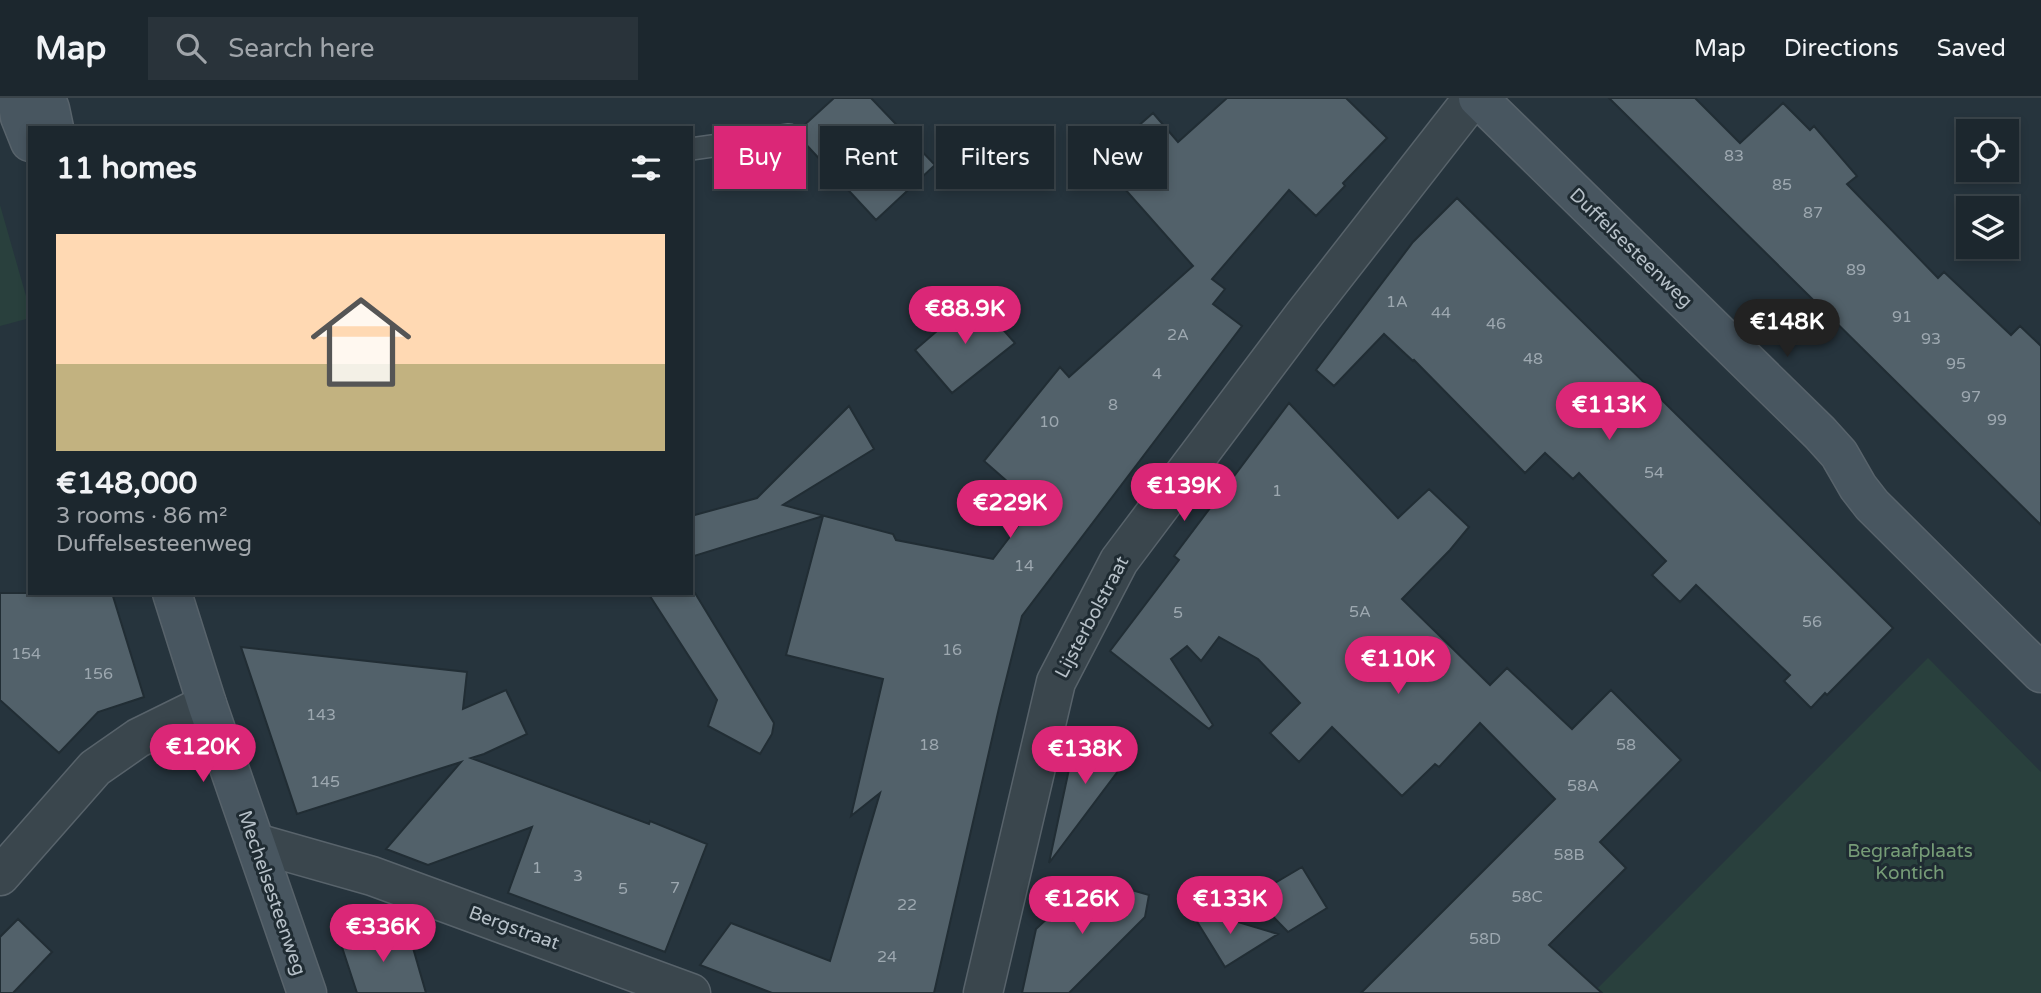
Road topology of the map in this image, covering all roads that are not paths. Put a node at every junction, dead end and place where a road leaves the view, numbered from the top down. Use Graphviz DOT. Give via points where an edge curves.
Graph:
graph roads {
  1 [pos="17,98"];
  2 [pos="46,98"];
  3 [pos="1476,98"];
  4 [pos="54,126"];
  5 [pos="28,137"];
  6 [pos="714,146"];
  7 [pos="693,149"];
  8 [pos="173,595"];
  9 [pos="2041,673"];
  10 [pos="207,705"];
  11 [pos="256,843"];
  12 [pos="0,876"];
  13 [pos="307,993"];
  14 [pos="691,993"];
  15 [pos="983,993"];
  1 -- 5 [label="street"];
  2 -- 4 [label="street"];
  3 -- 9 [label="street, Duffelsesteenweg" via="1820,433 1872,505"];
  3 -- 15 [label="street, Lijsterbolstraat" via="1303,316 1119,561 1056,682"];
  6 -- 7 [label="lane"];
  8 -- 10 [label="street, Mechelsesteenweg"];
  10 -- 11 [label="street, Mechelsesteenweg"];
  10 -- 12 [label="street" via="138,738 95,768"];
  11 -- 13 [label="street, Mechelsesteenweg"];
  11 -- 14 [label="street, Bergstraat" via="372,876"];
}
